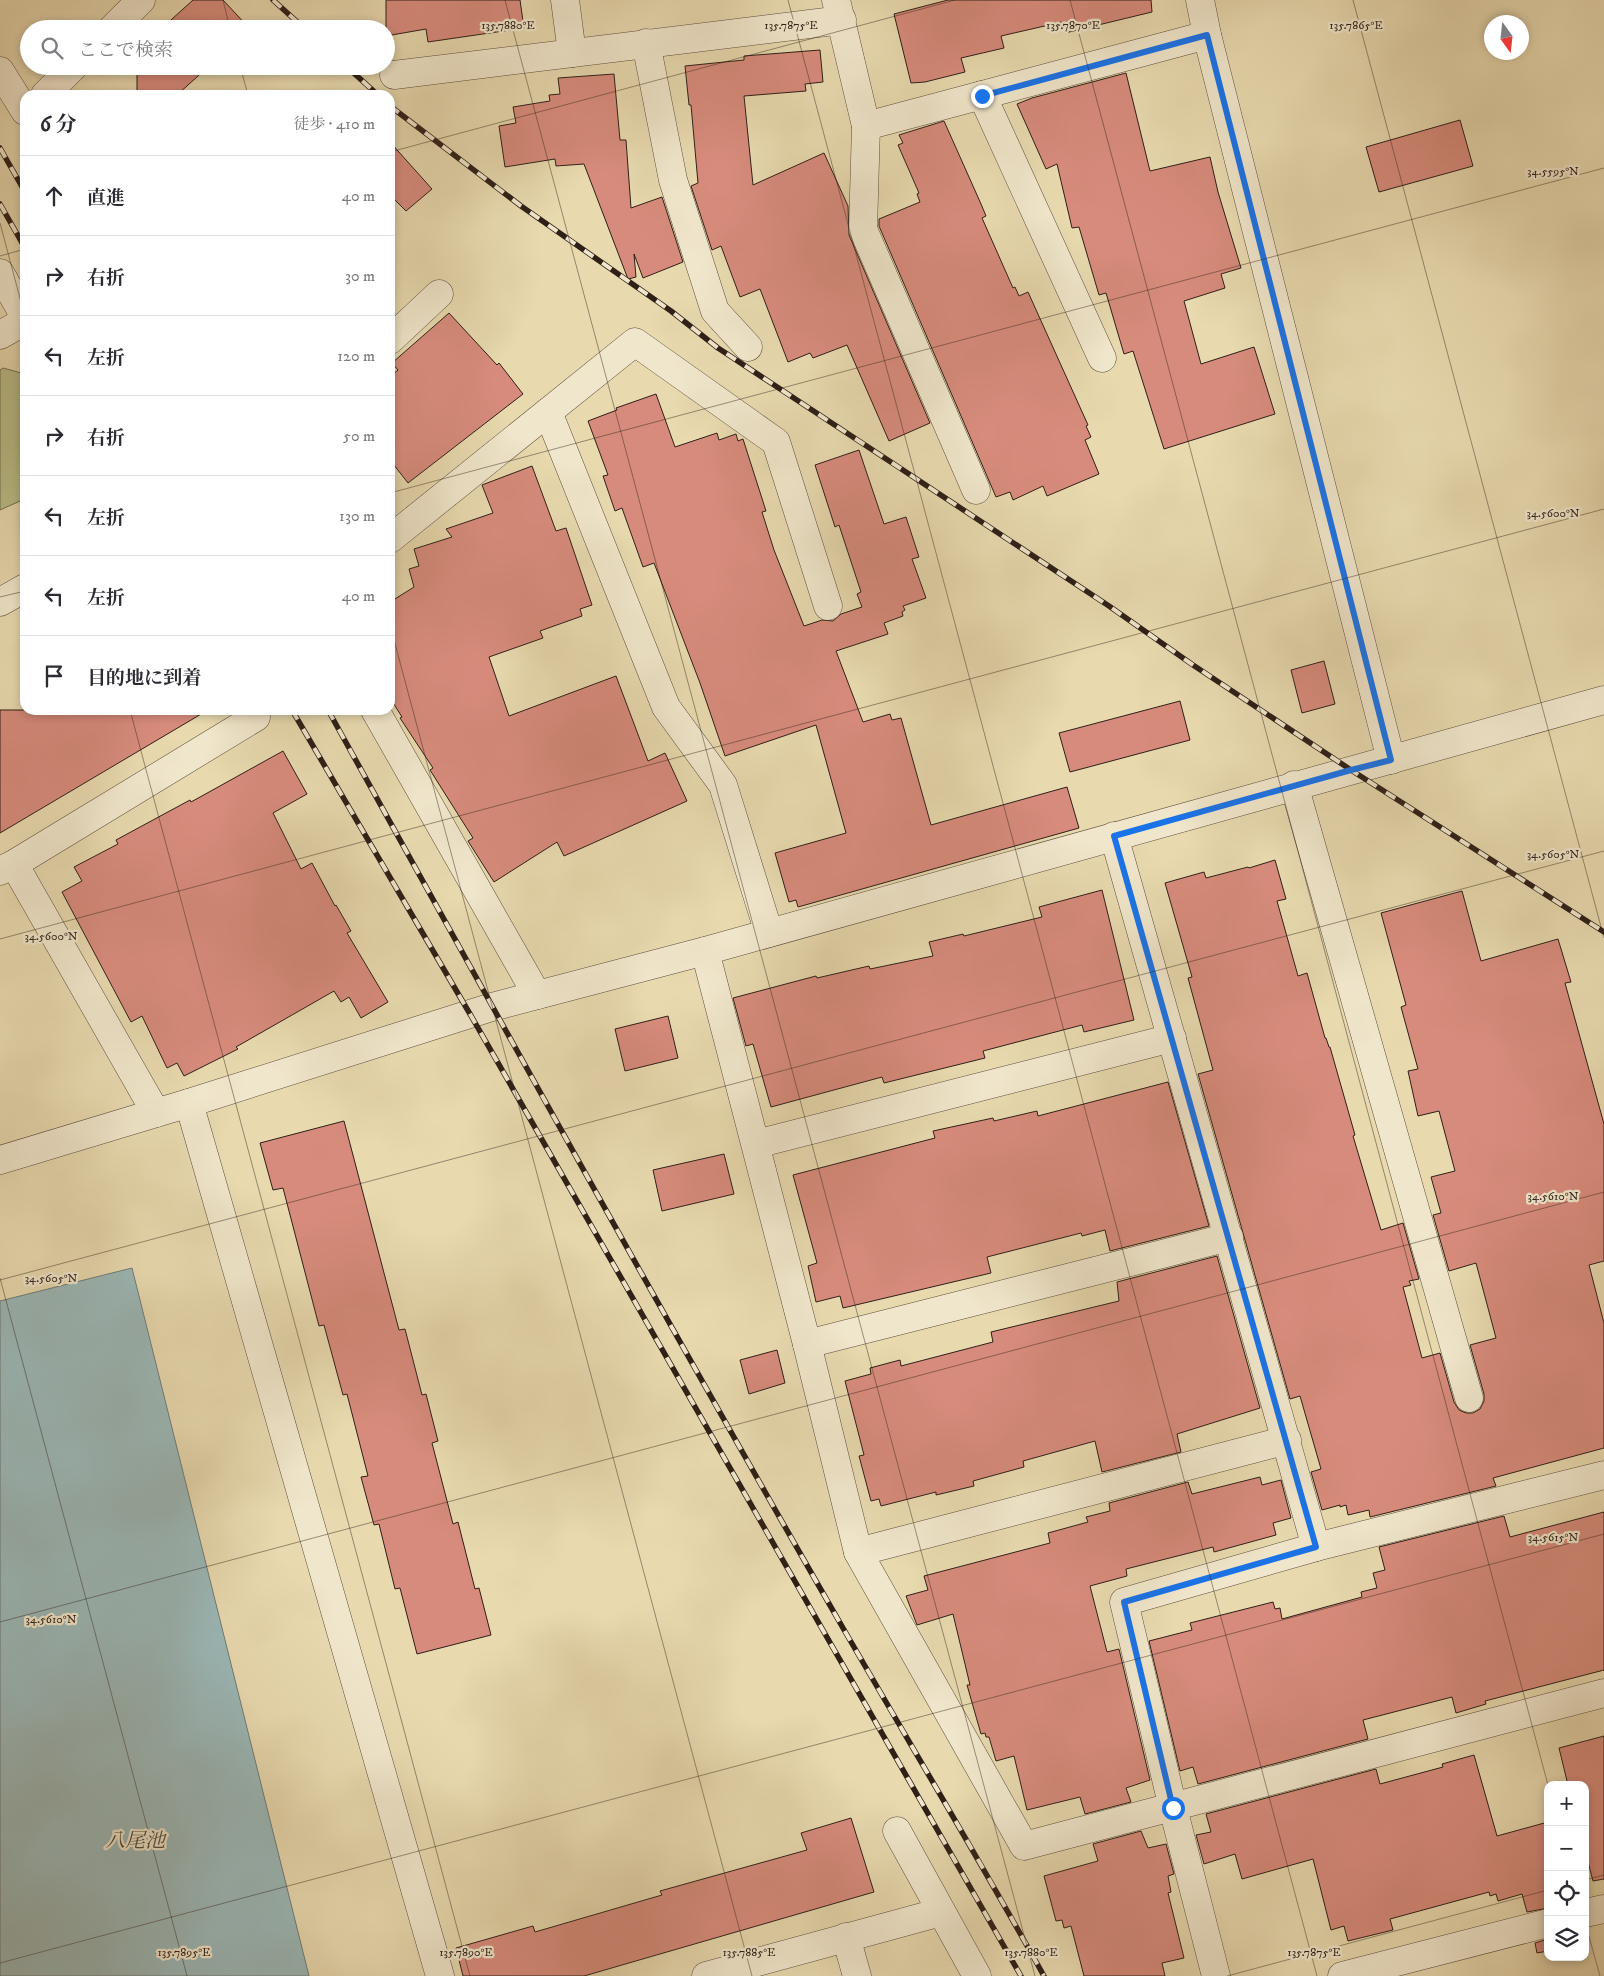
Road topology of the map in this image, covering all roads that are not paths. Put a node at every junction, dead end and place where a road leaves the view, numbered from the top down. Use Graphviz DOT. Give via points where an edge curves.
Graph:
graph roads {
  1 [pos="141,0"];
  2 [pos="565,0"];
  3 [pos="1200,0"];
  4 [pos="839,10"];
  5 [pos="121,20"];
  6 [pos="1207,35"];
  7 [pos="646,43"];
  8 [pos="572,53"];
  9 [pos="0,72"];
  10 [pos="65,75"];
  11 [pos="395,75"];
  12 [pos="50,90"];
  13 [pos="982,96"];
  14 [pos="20,103"];
  15 [pos="866,126"];
  16 [pos="0,273"];
  17 [pos="439,294"];
  18 [pos="20,310"];
  19 [pos="20,322"];
  20 [pos="0,335"];
  21 [pos="395,335"];
  22 [pos="748,347"];
  23 [pos="1102,358"];
  24 [pos="548,412"];
  25 [pos="976,490"];
  26 [pos="395,535"];
  27 [pos="20,591"];
  28 [pos="0,602"];
  29 [pos="828,606"];
  30 [pos="1604,700"];
  31 [pos="255,715"];
  32 [pos="378,715"];
  33 [pos="1391,760"];
  34 [pos="1294,786"];
  35 [pos="1114,836"];
  36 [pos="7,868"];
  37 [pos="769,933"];
  38 [pos="705,951"];
  39 [pos="537,995"];
  40 [pos="1172,1038"];
  41 [pos="189,1103"];
  42 [pos="156,1113"];
  43 [pos="756,1144"];
  44 [pos="0,1160"];
  45 [pos="1229,1237"];
  46 [pos="807,1344"];
  47 [pos="1469,1398"];
  48 [pos="1287,1440"];
  49 [pos="1604,1474"];
  50 [pos="1316,1547"];
  51 [pos="858,1552"];
  52 [pos="1604,1693"];
  53 [pos="1173,1808"];
  54 [pos="897,1831"];
  55 [pos="1604,1909"];
  56 [pos="940,1912"];
  57 [pos="1589,1913"];
  58 [pos="1544,1924"];
  59 [pos="846,1937"];
  60 [pos="440,1976"];
  61 [pos="706,1976"];
  62 [pos="857,1976"];
  63 [pos="977,1976"];
  64 [pos="1216,1976"];
  65 [pos="1342,1976"];
  1 -- 5 [label="street"];
  2 -- 8 [label="street"];
  3 -- 6 [label="street"];
  4 -- 7 [label="street"];
  4 -- 15 [label="street"];
  6 -- 13 [label="street"];
  6 -- 33 [label="street"];
  7 -- 8 [label="street"];
  7 -- 22 [label="street" via="672,180 714,311"];
  8 -- 11 [label="street"];
  9 -- 14 [label="street"];
  10 -- 12 [label="street"];
  13 -- 15 [label="street"];
  13 -- 23 [label="street"];
  15 -- 25 [label="street" via="863,229"];
  16 -- 18 [label="street"];
  17 -- 21 [label="street"];
  19 -- 20 [label="street"];
  24 -- 26 [label="street"];
  24 -- 29 [label="street" via="635,342 776,442"];
  24 -- 37 [label="street" via="666,706 723,785"];
  27 -- 28 [label="street"];
  30 -- 33 [label="street"];
  31 -- 36 [label="street"];
  32 -- 39 [label="street"];
  33 -- 34 [label="street"];
  34 -- 35 [label="street"];
  34 -- 47 [label="street"];
  35 -- 37 [label="street"];
  35 -- 40 [label="street"];
  36 -- 42 [label="street"];
  37 -- 38 [label="street"];
  38 -- 39 [label="street"];
  38 -- 43 [label="street"];
  39 -- 41 [label="street"];
  40 -- 43 [label="street"];
  40 -- 45 [label="street"];
  41 -- 42 [label="street"];
  41 -- 60 [label="street"];
  42 -- 44 [label="street"];
  43 -- 46 [label="street"];
  45 -- 46 [label="street"];
  45 -- 48 [label="street"];
  46 -- 51 [label="street"];
  48 -- 50 [label="street"];
  48 -- 51 [label="street"];
  49 -- 50 [label="street"];
  50 -- 53 [label="street" via="1124,1602"];
  51 -- 53 [label="street" via="1024,1846"];
  52 -- 53 [label="street"];
  53 -- 64 [label="street"];
  54 -- 56 [label="street"];
  55 -- 57 [label="street"];
  56 -- 59 [label="street"];
  56 -- 63 [label="street"];
  58 -- 65 [label="street"];
  59 -- 61 [label="street"];
  59 -- 62 [label="street"];
}
